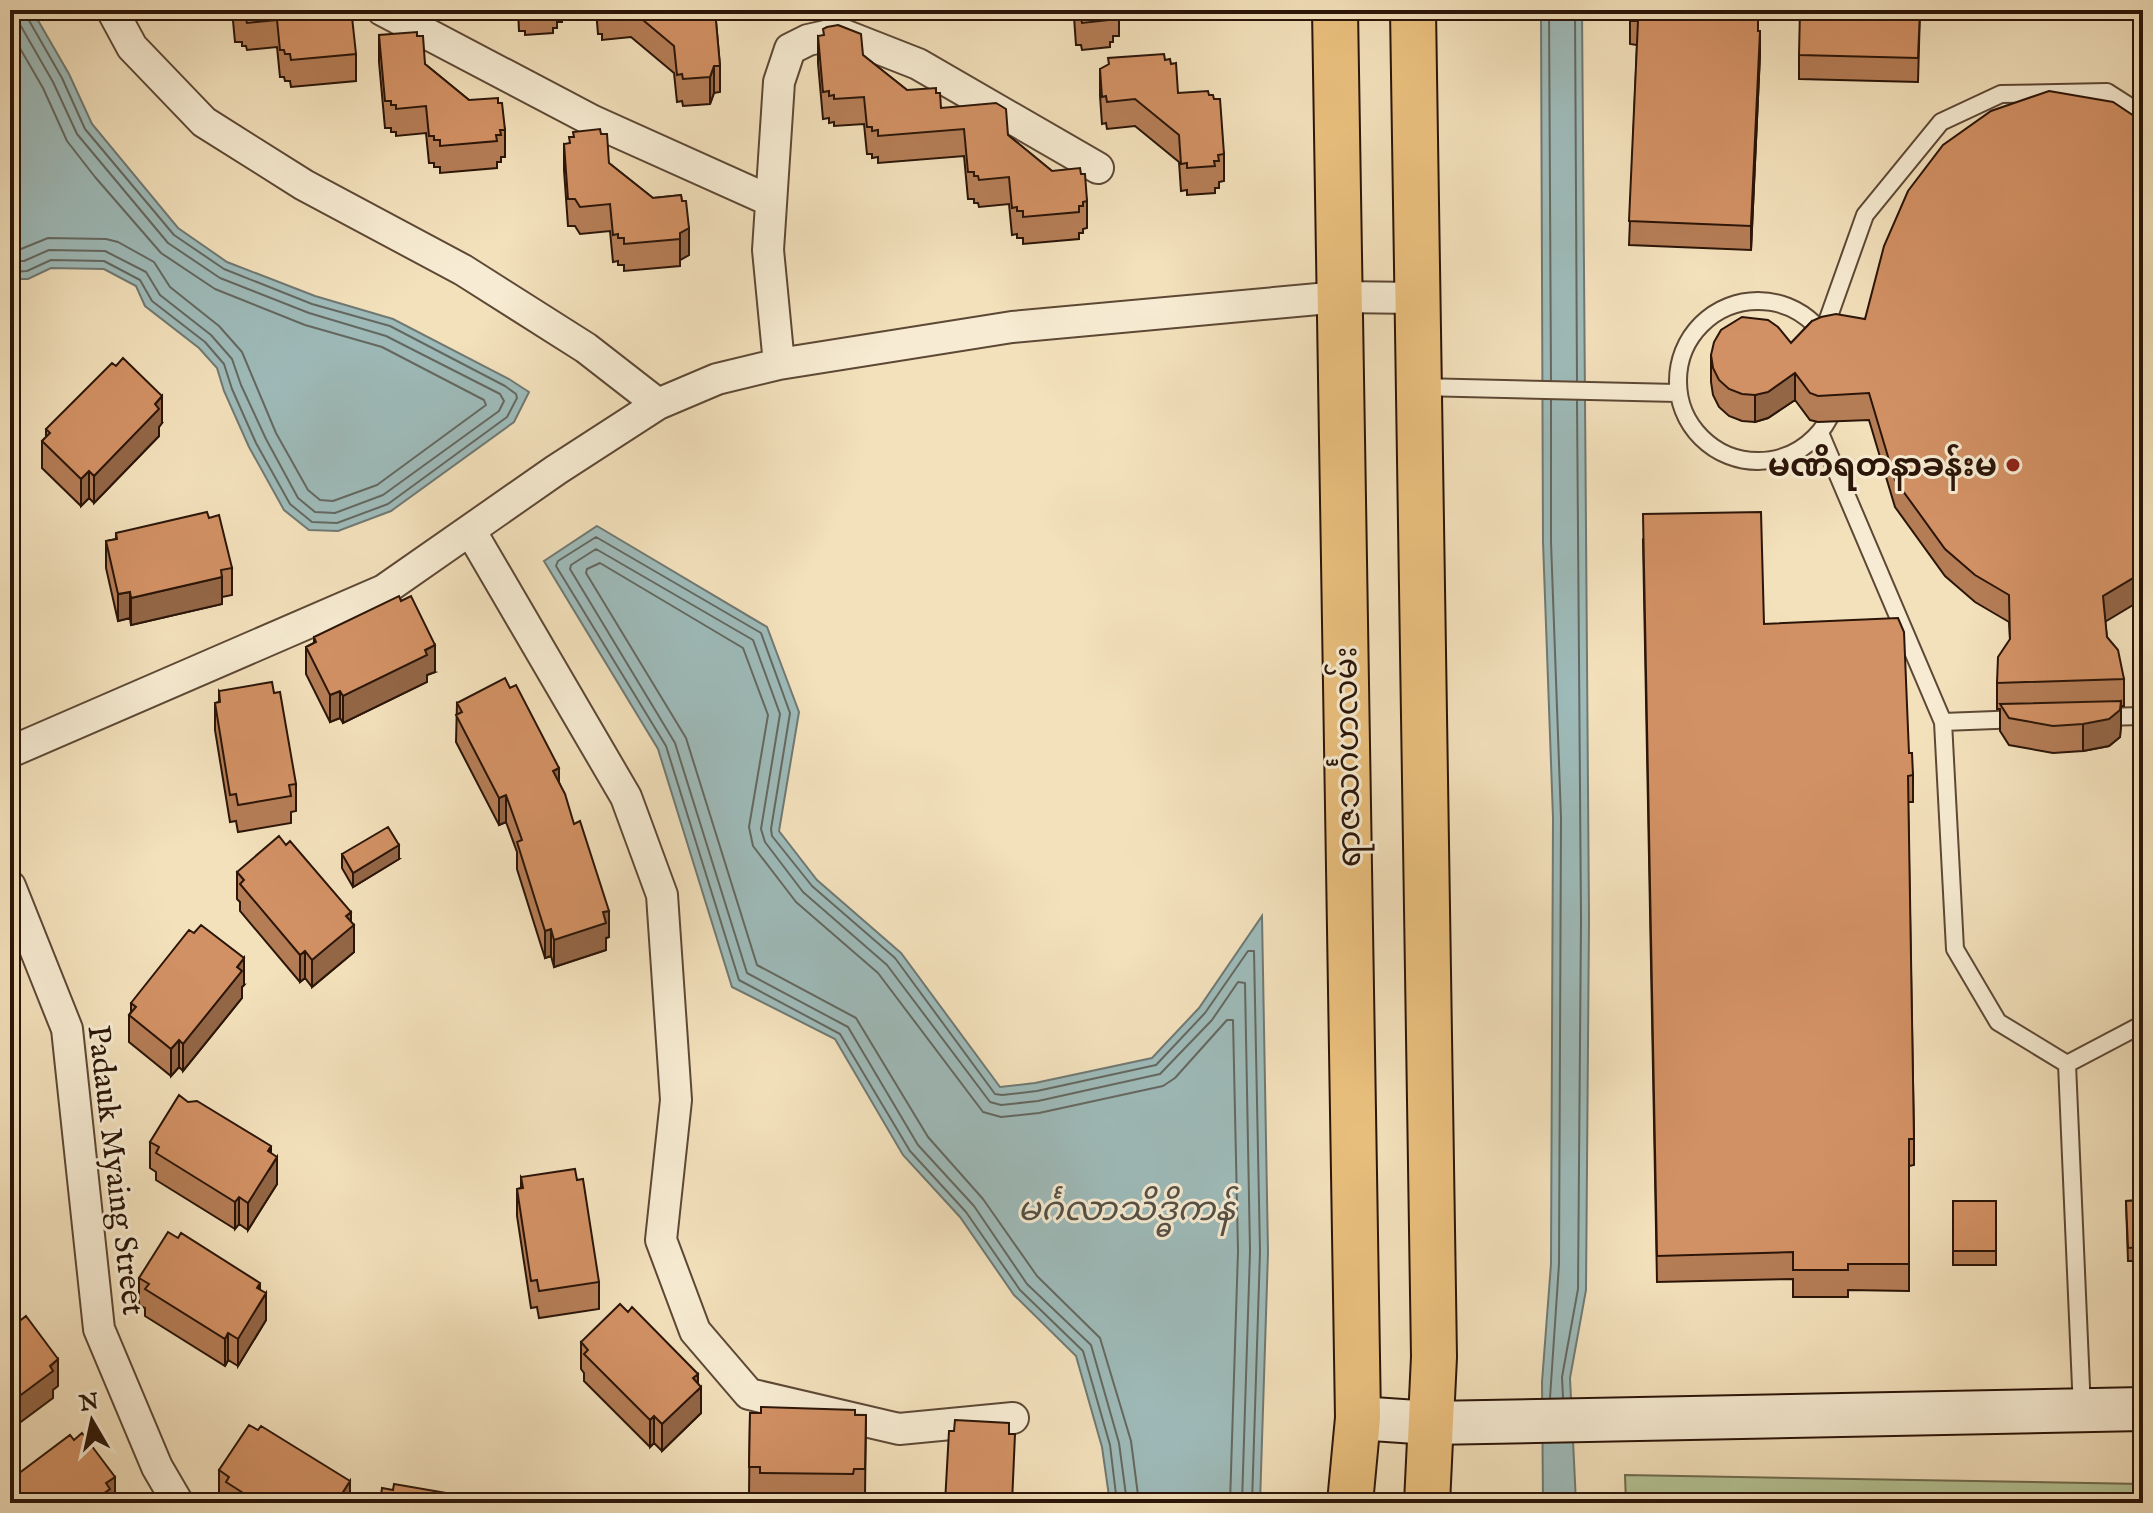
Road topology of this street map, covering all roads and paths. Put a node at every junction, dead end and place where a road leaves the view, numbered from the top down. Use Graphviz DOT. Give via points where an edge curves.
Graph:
graph roads {
  1 [pos="112,10"];
  2 [pos="382,10"];
  3 [pos="1335,10"];
  4 [pos="1413,10"];
  5 [pos="2143,115"];
  6 [pos="1098,168"];
  7 [pos="771,201"];
  8 [pos="1340,297"];
  9 [pos="1417,298"];
  10 [pos="1823,333"];
  11 [pos="779,364"];
  12 [pos="1418,387"];
  13 [pos="1677,393"];
  14 [pos="658,404"];
  15 [pos="1820,433"];
  16 [pos="470,530"];
  17 [pos="2143,716"];
  18 [pos="2084,717"];
  19 [pos="2040,719"];
  20 [pos="1943,722"];
  21 [pos="10,752"];
  22 [pos="10,886"];
  23 [pos="2143,1024"];
  24 [pos="2067,1064"];
  25 [pos="2143,1409"];
  26 [pos="2082,1410"];
  27 [pos="1013,1418"];
  28 [pos="1358,1418"];
  29 [pos="1431,1423"];
  30 [pos="178,1503"];
  31 [pos="1350,1503"];
  32 [pos="1427,1503"];
  1 -- 14 [label="street" via="132,47 204,122 304,185 476,278 586,348"];
  2 -- 7 [label="street" via="593,121"];
  3 -- 8 [label="main road, ရာဇသင်္ဂဟလမ်း"];
  4 -- 9 [label="main road"];
  5 -- 10 [label="lane" via="2107,92 2001,94 1941,122 1865,215"];
  6 -- 7 [label="street" via="918,64 839,33 790,49 779,82"];
  7 -- 11 [label="street" via="768,250"];
  8 -- 9 [label="street"];
  8 -- 11 [label="street" via="1012,327"];
  8 -- 28 [label="main road, ရာဇသင်္ဂဟလမ်း"];
  9 -- 12 [label="main road"];
  10 -- 13 [label="lane" via="1811,320 1779,304 1726,308 1710,317 1687,344"];
  10 -- 15 [label="lane" via="1839,384"];
  11 -- 14 [label="street" via="717,379"];
  12 -- 13 [label="lane"];
  12 -- 29 [label="main road"];
  13 -- 15 [label="lane" via="1700,436 1738,459 1791,455"];
  14 -- 16 [label="street"];
  15 -- 20 [label="lane"];
  16 -- 21 [label="street" via="384,590"];
  16 -- 27 [label="street" via="626,797 662,895 676,1100 661,1240 695,1331 749,1394 899,1429"];
  17 -- 18 [label="lane"];
  19 -- 20 [label="lane"];
  20 -- 24 [label="lane" via="1955,949 1998,1022"];
  22 -- 30 [label="street, Padauk Myaing Street" via="67,1029 99,1329 157,1467"];
  23 -- 24 [label="lane"];
  24 -- 26 [label="lane"];
  25 -- 26 [label="street"];
  26 -- 29 [label="street"];
  28 -- 29 [label="street"];
  28 -- 31 [label="main road, ရာဇသင်္ဂဟလမ်း"];
  29 -- 32 [label="main road"];
}
